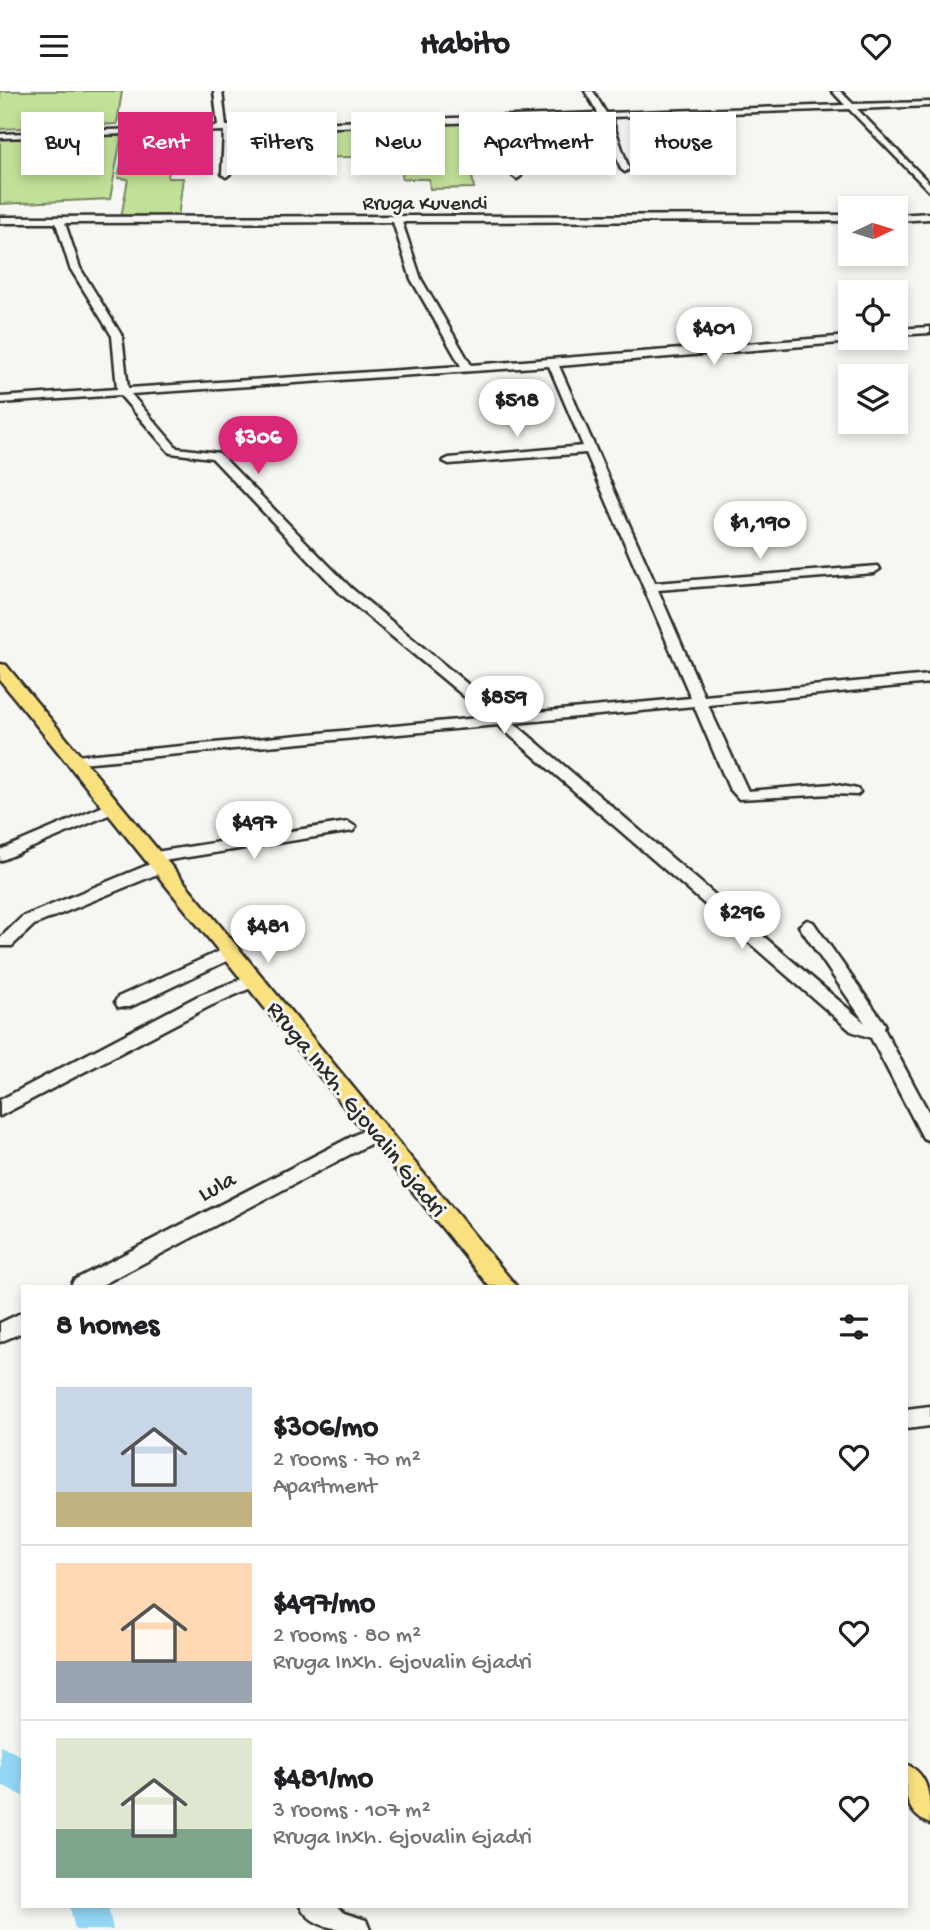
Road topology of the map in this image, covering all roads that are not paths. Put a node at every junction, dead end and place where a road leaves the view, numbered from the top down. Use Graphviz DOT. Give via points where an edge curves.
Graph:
graph roads {
  1 [pos="218,91"];
  2 [pos="589,91"];
  3 [pos="836,91"];
  4 [pos="930,104"];
  5 [pos="850,106"];
  6 [pos="603,112"];
  7 [pos="616,115"];
  8 [pos="459,120"];
  9 [pos="337,125"];
  10 [pos="225,128"];
  11 [pos="0,136"];
  12 [pos="616,145"];
  13 [pos="625,169"];
  14 [pos="226,174"];
  15 [pos="930,189"];
  16 [pos="930,216"];
  17 [pos="908,217"];
  18 [pos="838,218"];
  19 [pos="59,219"];
  20 [pos="0,220"];
  21 [pos="397,220"];
  22 [pos="930,330"];
  23 [pos="908,332"];
  24 [pos="838,340"];
  25 [pos="553,363"];
  26 [pos="467,367"];
  27 [pos="123,392"];
  28 [pos="0,400"];
  29 [pos="589,449"];
  30 [pos="449,461"];
  31 [pos="874,569"];
  32 [pos="650,587"];
  33 [pos="0,669"];
  34 [pos="930,680"];
  35 [pos="699,700"];
  36 [pos="500,719"];
  37 [pos="75,761"];
  38 [pos="852,792"];
  39 [pos="113,807"];
  40 [pos="348,827"];
  41 [pos="0,856"];
  42 [pos="158,862"];
  43 [pos="807,926"];
  44 [pos="6,942"];
  45 [pos="231,952"];
  46 [pos="254,980"];
  47 [pos="124,1002"];
  48 [pos="874,1029"];
  49 [pos="0,1109"];
  50 [pos="378,1132"];
  51 [pos="930,1133"];
  52 [pos="82,1285"];
  53 [pos="503,1285"];
  54 [pos="21,1322"];
  55 [pos="0,1333"];
  56 [pos="930,1416"];
  57 [pos="908,1419"];
  58 [pos="908,1781"];
  59 [pos="930,1808"];
  60 [pos="316,1908"];
  61 [pos="356,1930"];
  1 -- 10 [label="street"];
  2 -- 6 [label="street"];
  3 -- 5 [label="street"];
  4 -- 5 [label="street"];
  5 -- 7 [label="street"];
  5 -- 15 [label="street"];
  8 -- 9 [label="street"];
  10 -- 11 [label="street"];
  10 -- 14 [label="street"];
  12 -- 13 [label="street"];
  16 -- 17 [label="street"];
  18 -- 21 [label="street, Rruga Kuvendi"];
  19 -- 20 [label="street, Rruga Kuvendi"];
  19 -- 21 [label="street, Rruga Kuvendi"];
  19 -- 27 [label="street" via="75,268 117,336"];
  21 -- 26 [label="street" via="416,279"];
  22 -- 23 [label="street"];
  24 -- 25 [label="street"];
  25 -- 26 [label="street"];
  25 -- 29 [label="street"];
  26 -- 27 [label="street"];
  27 -- 28 [label="street"];
  27 -- 36 [label="street" via="173,451 215,456 346,591"];
  29 -- 30 [label="street"];
  29 -- 32 [label="street"];
  31 -- 32 [label="street"];
  32 -- 35 [label="street"];
  33 -- 37 [label="main road, Rruga Inxh. Gjovalin Gjadri"];
  34 -- 35 [label="street"];
  35 -- 36 [label="street"];
  35 -- 38 [label="street" via="744,796 832,789"];
  36 -- 37 [label="street"];
  36 -- 48 [label="street" via="857,1026 867,1032"];
  37 -- 39 [label="main road, Rruga Inxh. Gjovalin Gjadri"];
  39 -- 41 [label="street"];
  39 -- 42 [label="main road, Rruga Inxh. Gjovalin Gjadri"];
  40 -- 42 [label="street"];
  42 -- 44 [label="street" via="28,921"];
  42 -- 45 [label="main road, Rruga Inxh. Gjovalin Gjadri"];
  43 -- 48 [label="street" via="876,1024"];
  45 -- 46 [label="main road, Rruga Inxh. Gjovalin Gjadri"];
  45 -- 47 [label="street"];
  46 -- 49 [label="street" via="204,1001"];
  46 -- 50 [label="main road, Rruga Inxh. Gjovalin Gjadri"];
  48 -- 51 [label="street"];
  50 -- 52 [label="street, Lula"];
  50 -- 53 [label="main road, Rruga Inxh. Gjovalin Gjadri"];
  54 -- 55 [label="street"];
  56 -- 57 [label="street"];
  58 -- 59 [label="main road"];
  60 -- 61 [label="street" via="336,1924"];
}
